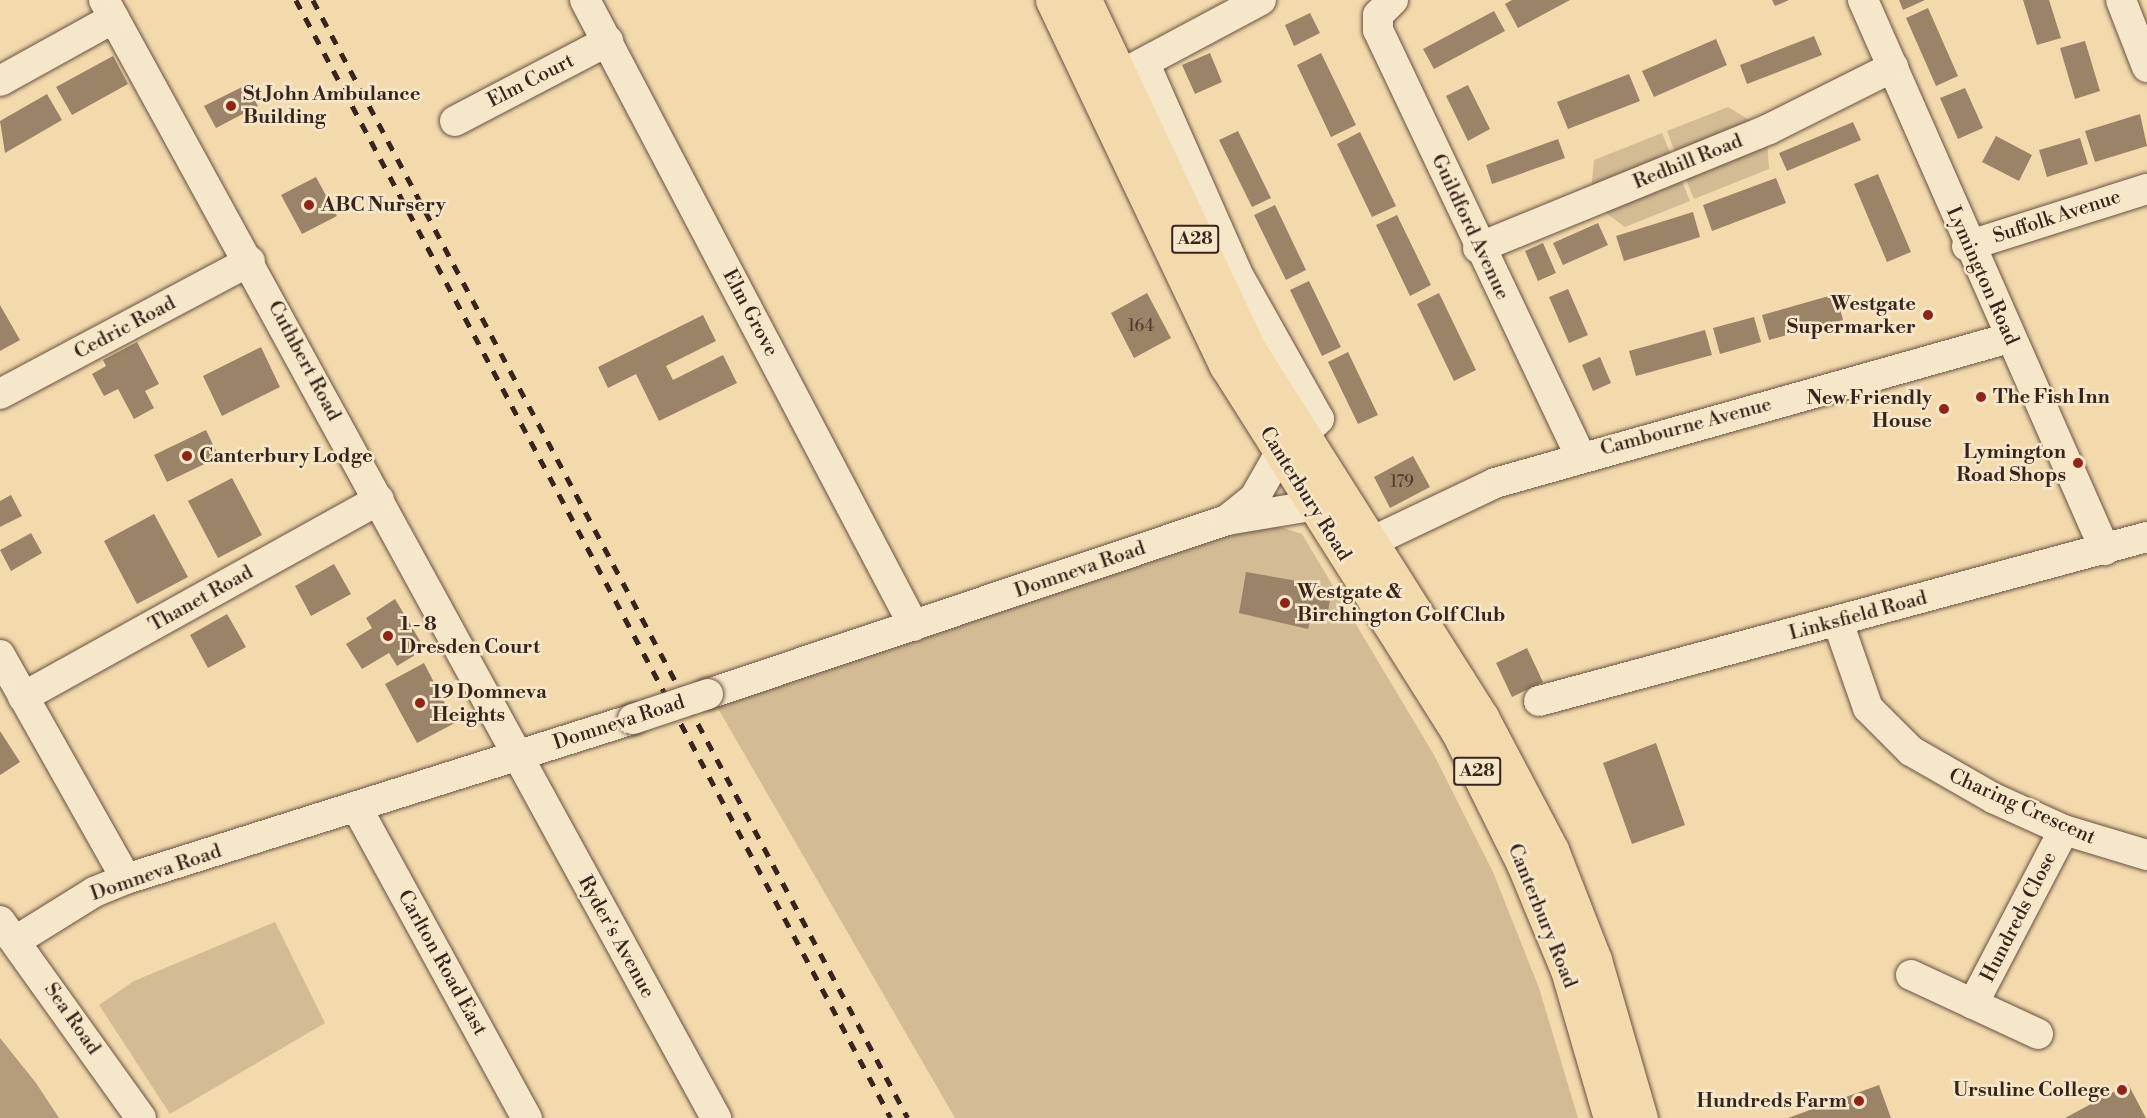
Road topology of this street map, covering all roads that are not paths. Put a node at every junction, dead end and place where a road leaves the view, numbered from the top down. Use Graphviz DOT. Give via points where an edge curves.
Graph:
graph roads {
  1 [pos="585,0"];
  2 [pos="1052,0"];
  3 [pos="1085,0"];
  4 [pos="1261,0"];
  5 [pos="1393,0"];
  6 [pos="1863,0"];
  7 [pos="2121,0"];
  8 [pos="109,9"];
  9 [pos="608,41"];
  10 [pos="1893,67"];
  11 [pos="2147,67"];
  12 [pos="1119,75"];
  13 [pos="0,81"];
  14 [pos="455,121"];
  15 [pos="2147,189"];
  16 [pos="1967,246"];
  17 [pos="1478,248"];
  18 [pos="250,261"];
  19 [pos="2009,338"];
  20 [pos="0,394"];
  21 [pos="1290,446"];
  22 [pos="1581,457"];
  23 [pos="379,500"];
  24 [pos="1311,506"];
  25 [pos="1227,519"];
  26 [pos="2147,537"];
  27 [pos="1371,542"];
  28 [pos="2105,550"];
  29 [pos="1838,622"];
  30 [pos="914,626"];
  31 [pos="0,655"];
  32 [pos="23,697"];
  33 [pos="1539,701"];
  34 [pos="517,756"];
  35 [pos="357,808"];
  36 [pos="2064,830"];
  37 [pos="2147,855"];
  38 [pos="126,879"];
  39 [pos="8,931"];
  40 [pos="1911,975"];
  41 [pos="1973,1004"];
  42 [pos="2038,1034"];
  43 [pos="141,1118"];
  44 [pos="527,1118"];
  45 [pos="716,1118"];
  46 [pos="1610,1118"];
  47 [pos="1641,1118"];
  1 -- 9 [label="street, Elm Grove"];
  2 -- 12 [label="highway, Canterbury Road / A28"];
  3 -- 12 [label="highway, Canterbury Road / A28"];
  4 -- 12 [label="street"];
  5 -- 17 [label="street, Guildford Avenue" via="1378,15 1377,30"];
  6 -- 10 [label="street, Lymington Road"];
  7 -- 11 [label="street"];
  8 -- 13 [label="street"];
  8 -- 18 [label="street, Cuthbert Road"];
  9 -- 14 [label="street, Elm Court"];
  9 -- 30 [label="street, Elm Grove"];
  10 -- 16 [label="street, Lymington Road"];
  10 -- 17 [label="street, Redhill Road" via="1769,129"];
  12 -- 21 [label="highway, Canterbury Road / A28" via="1226,366"];
  12 -- 21 [label="street, Canterbury Road" via="1319,419"];
  15 -- 16 [label="street, Suffolk Avenue"];
  16 -- 19 [label="street, Lymington Road"];
  17 -- 22 [label="street, Guildford Avenue"];
  18 -- 20 [label="street, Cedric Road"];
  18 -- 23 [label="street, Cuthbert Road"];
  19 -- 22 [label="street, Cambourne Avenue"];
  19 -- 28 [label="street, Lymington Road"];
  21 -- 24 [label="highway, Canterbury Road / A28"];
  21 -- 25 [label="street, Domneva Road" via="1255,497"];
  21 -- 27 [label="highway, Canterbury Road / A28"];
  22 -- 27 [label="street, Cambourne Avenue" via="1495,483"];
  23 -- 32 [label="street, Thanet Road"];
  23 -- 34 [label="street, Cuthbert Road"];
  24 -- 25 [label="street, Domneva Road"];
  24 -- 46 [label="highway, Canterbury Road / A28" via="1458,733 1523,864 1567,970"];
  25 -- 30 [label="street, Domneva Road"];
  26 -- 28 [label="street, Linksfield Road"];
  27 -- 47 [label="highway, Canterbury Road / A28" via="1482,717 1552,850 1595,960"];
  28 -- 29 [label="street, Linksfield Road"];
  29 -- 33 [label="street, Linksfield Road" via="1570,701"];
  29 -- 36 [label="street, Charing Crescent" via="1854,679 1885,730 1940,770"];
  30 -- 34 [label="street, Domneva Road, bridge"];
  31 -- 32 [label="street"];
  32 -- 38 [label="street"];
  34 -- 35 [label="street, Domneva Road"];
  34 -- 45 [label="street, Ryder's Avenue"];
  35 -- 38 [label="street, Domneva Road"];
  35 -- 44 [label="street, Carlton Road East"];
  36 -- 37 [label="street, Charing Crescent"];
  36 -- 41 [label="street, Hundreds Close"];
  38 -- 39 [label="street, Domneva Road"];
  39 -- 43 [label="street, Sea Road"];
  40 -- 41 [label="street, Hundreds Close"];
  41 -- 42 [label="street, Hundreds Close"];
}
